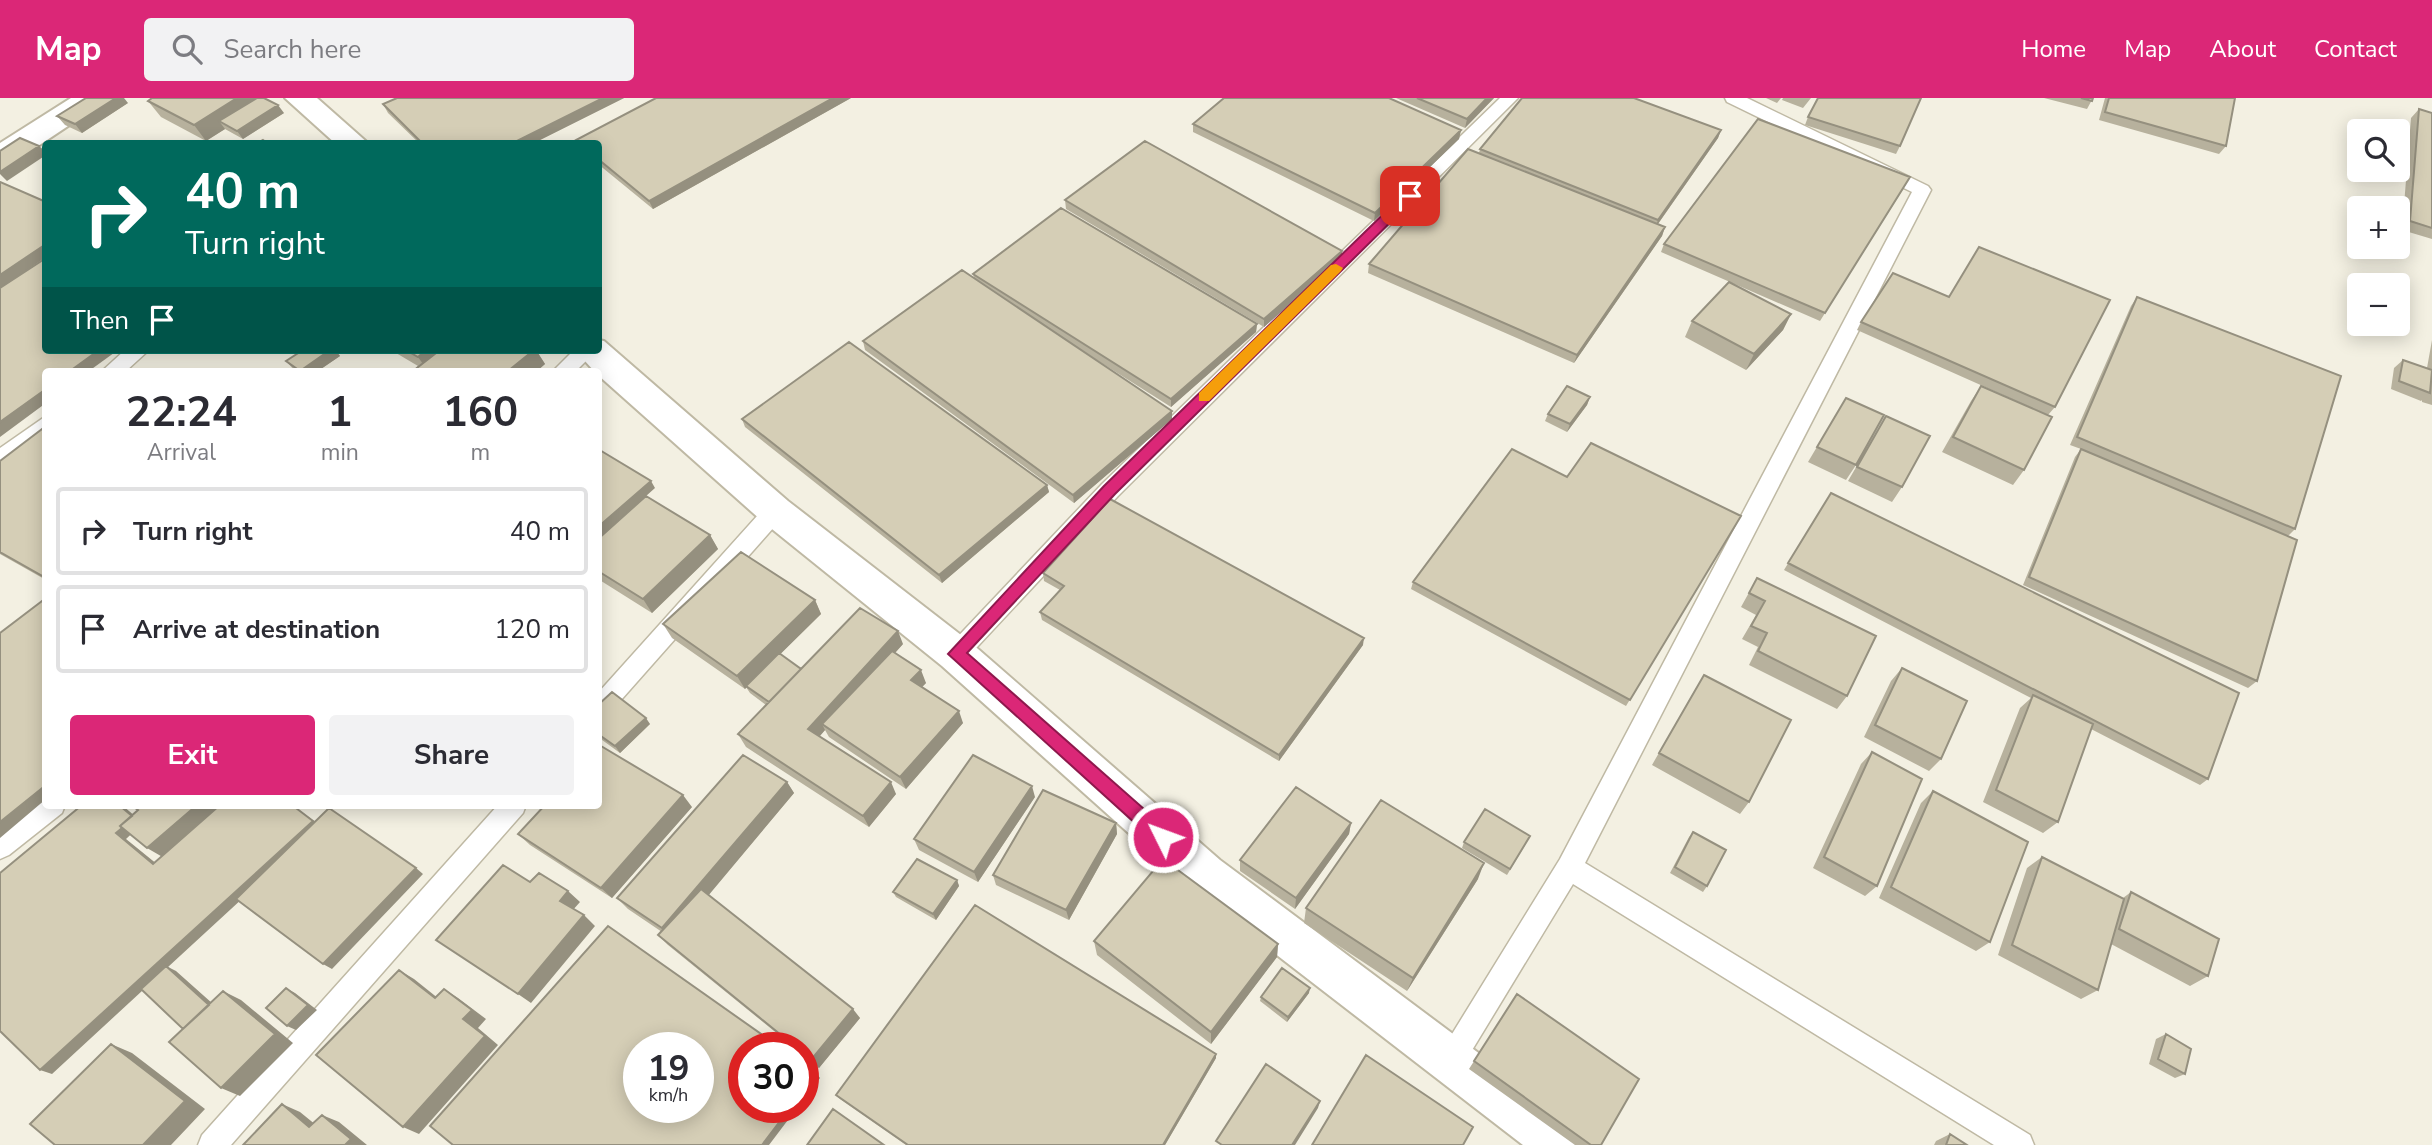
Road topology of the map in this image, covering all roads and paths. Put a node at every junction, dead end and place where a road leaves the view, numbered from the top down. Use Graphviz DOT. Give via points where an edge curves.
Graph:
graph roads {
  1 [pos="91,98"];
  2 [pos="299,98"];
  3 [pos="1510,98"];
  4 [pos="1733,98"];
  5 [pos="350,140"];
  6 [pos="0,157"];
  7 [pos="134,354"];
  8 [pos="584,354"];
  9 [pos="594,354"];
  10 [pos="117,368"];
  11 [pos="567,368"];
  12 [pos="42,427"];
  13 [pos="0,459"];
  14 [pos="775,511"];
  15 [pos="956,654"];
  16 [pos="602,706"];
  17 [pos="48,809"];
  18 [pos="510,809"];
  19 [pos="0,847"];
  20 [pos="1569,867"];
  21 [pos="1450,1060"];
  22 [pos="212,1145"];
  23 [pos="1562,1145"];
  24 [pos="2020,1145"];
  1 -- 6 [label="street"];
  2 -- 5 [label="street"];
  3 -- 15 [label="lane" via="1110,490"];
  4 -- 20 [label="lane" via="1922,190"];
  7 -- 10 [label="lane"];
  8 -- 11 [label="lane"];
  9 -- 14 [label="street"];
  12 -- 13 [label="lane"];
  14 -- 15 [label="street"];
  14 -- 16 [label="lane"];
  15 -- 21 [label="street" via="1205,874"];
  17 -- 19 [label="lane"];
  18 -- 22 [label="lane"];
  20 -- 21 [label="lane"];
  20 -- 24 [label="lane"];
  21 -- 23 [label="street"];
}
